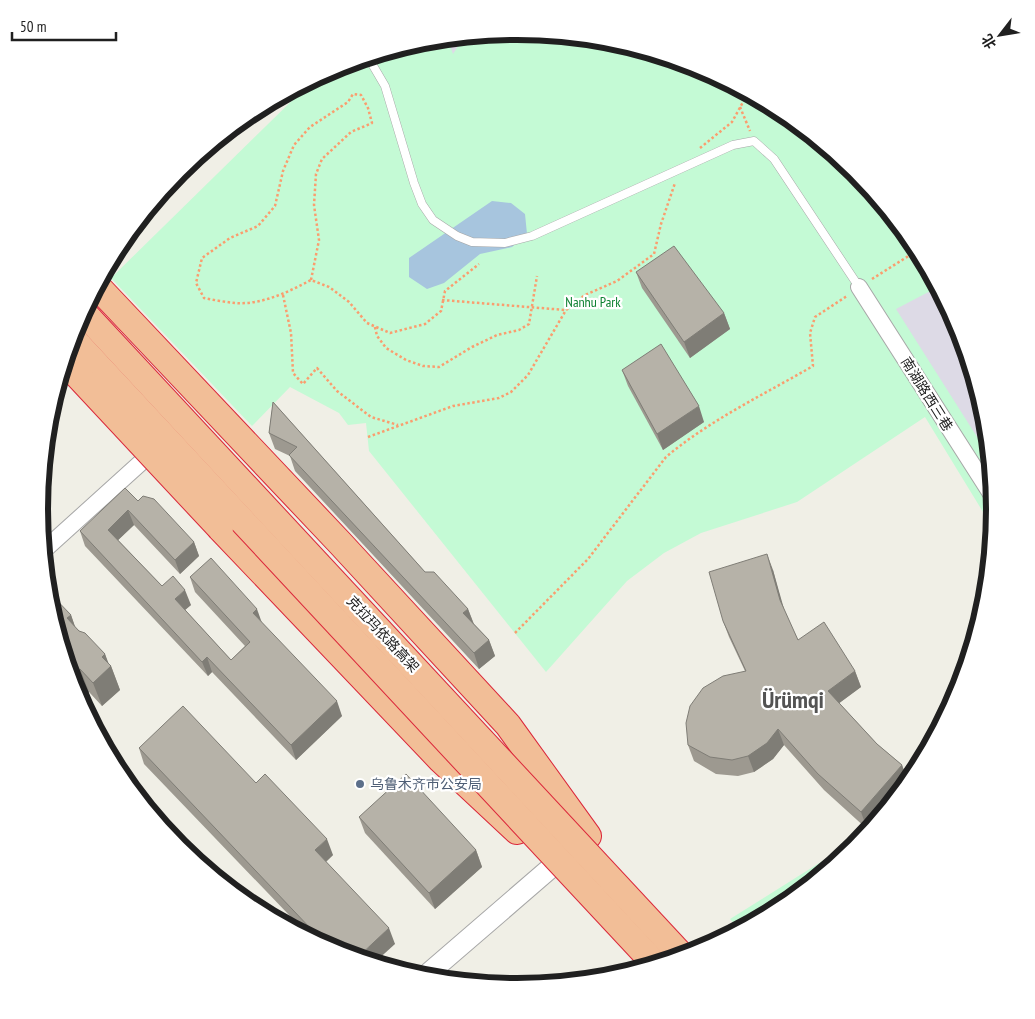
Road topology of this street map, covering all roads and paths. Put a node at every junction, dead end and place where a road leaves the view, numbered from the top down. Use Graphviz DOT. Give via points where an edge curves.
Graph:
graph roads {
  1 [pos="372,64"];
  2 [pos="745,99"];
  3 [pos="740,107"];
  4 [pos="754,141"];
  5 [pos="681,168"];
  6 [pos="911,254"];
  7 [pos="479,264"];
  8 [pos="537,276"];
  9 [pos="311,280"];
  10 [pos="859,288"];
  11 [pos="102,291"];
  12 [pos="283,295"];
  13 [pos="442,300"];
  14 [pos="532,307"];
  15 [pos="566,310"];
  16 [pos="89,318"];
  17 [pos="375,326"];
  18 [pos="78,345"];
  19 [pos="70,368"];
  20 [pos="400,425"];
  21 [pos="171,435"];
  22 [pos="368,436"];
  23 [pos="986,486"];
  24 [pos="49,544"];
  25 [pos="515,634"];
  26 [pos="588,836"];
  27 [pos="553,864"];
  28 [pos="678,950"];
  29 [pos="651,959"];
  30 [pos="431,971"];
  1 -- 5 [label="lane" via="385,86 422,204 433,220 472,242 505,243 532,236"];
  2 -- 3 [label="path"];
  3 -- 4 [label="path"];
  3 -- 5 [label="path" via="732,122"];
  4 -- 5 [label="lane" via="733,145"];
  4 -- 10 [label="lane" via="774,159"];
  5 -- 15 [label="path" via="654,254 617,281 585,295"];
  6 -- 10 [label="path"];
  7 -- 13 [label="path" via="444,291"];
  8 -- 14 [label="path"];
  9 -- 12 [label="path"];
  9 -- 12 [label="path" via="319,240 314,204 316,174 322,159 351,132 372,123 361,96 353,94 348,102 310,127 294,145 283,170 275,206 258,226 230,238 202,258 196,283 204,298 237,303"];
  9 -- 17 [label="path" via="329,287 349,302 367,323"];
  10 -- 23 [label="street, 南湖路西三巷"];
  10 -- 25 [label="path" via="815,317 810,333 813,366 681,444 666,458 588,559"];
  11 -- 26 [label="highway" via="508,725"];
  12 -- 20 [label="path" via="291,333 292,372 303,384 317,368 337,391 371,417"];
  13 -- 14 [label="path"];
  13 -- 17 [label="path" via="441,311 425,324 390,332"];
  14 -- 15 [label="path"];
  14 -- 17 [label="path" via="529,324 497,335 439,367 422,366 386,348 377,336"];
  15 -- 20 [label="path" via="528,375 511,392 499,398 453,406"];
  16 -- 28 [label="highway, 克拉玛依路高架, bridge"];
  18 -- 29 [label="highway, 克拉玛依路高架, bridge"];
  19 -- 27 [label="highway, bridge" via="440,760"];
  20 -- 22 [label="path"];
  21 -- 24 [label="street"];
  26 -- 27 [label="street"];
  27 -- 30 [label="street"];
}
